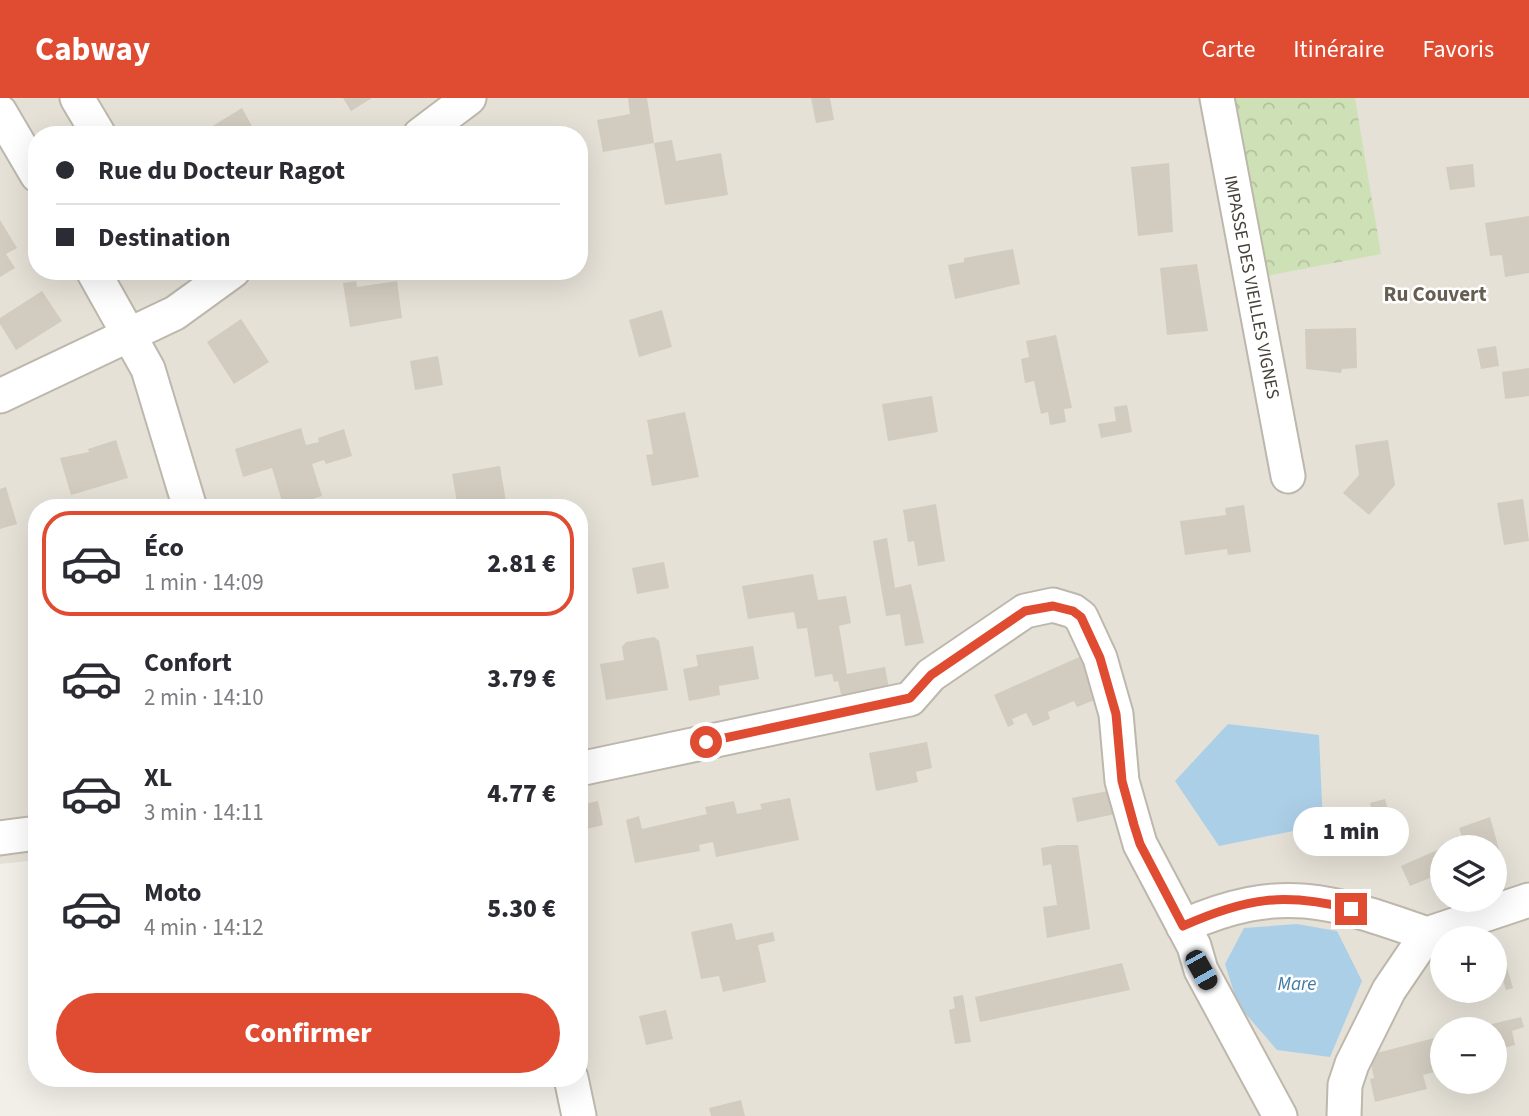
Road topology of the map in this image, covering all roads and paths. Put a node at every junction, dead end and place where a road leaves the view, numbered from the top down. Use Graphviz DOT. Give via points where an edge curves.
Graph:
graph roads {
  1 [pos="77,98"];
  2 [pos="469,98"];
  3 [pos="1217,98"];
  4 [pos="0,112"];
  5 [pos="94,126"];
  6 [pos="433,126"];
  7 [pos="28,160"];
  8 [pos="98,280"];
  9 [pos="221,280"];
  10 [pos="130,335"];
  11 [pos="0,396"];
  12 [pos="1288,476"];
  13 [pos="187,499"];
  14 [pos="588,766"];
  15 [pos="28,834"];
  16 [pos="0,838"];
  17 [pos="1529,900"];
  18 [pos="1183,926"];
  19 [pos="1427,934"];
  20 [pos="572,1087"];
  21 [pos="579,1116"];
  22 [pos="1280,1116"];
  23 [pos="1344,1116"];
  1 -- 5 [label="street"];
  2 -- 6 [label="street"];
  3 -- 12 [label="street, IMPASSE DES VIEILLES VIGNES"];
  4 -- 7 [label="street"];
  8 -- 10 [label="street"];
  9 -- 10 [label="street" via="175,313"];
  10 -- 11 [label="street"];
  10 -- 13 [label="street" via="148,369"];
  14 -- 18 [label="street" via="910,698 931,675 1025,611 1038,606 1064,608 1081,617 1100,658 1116,714 1128,807 1140,844"];
  15 -- 16 [label="street"];
  17 -- 19 [label="street"];
  18 -- 19 [label="street" via="1255,902 1300,898"];
  18 -- 22 [label="street" via="1201,970"];
  19 -- 23 [label="street" via="1389,990 1352,1064 1345,1085"];
  20 -- 21 [label="street"];
}
